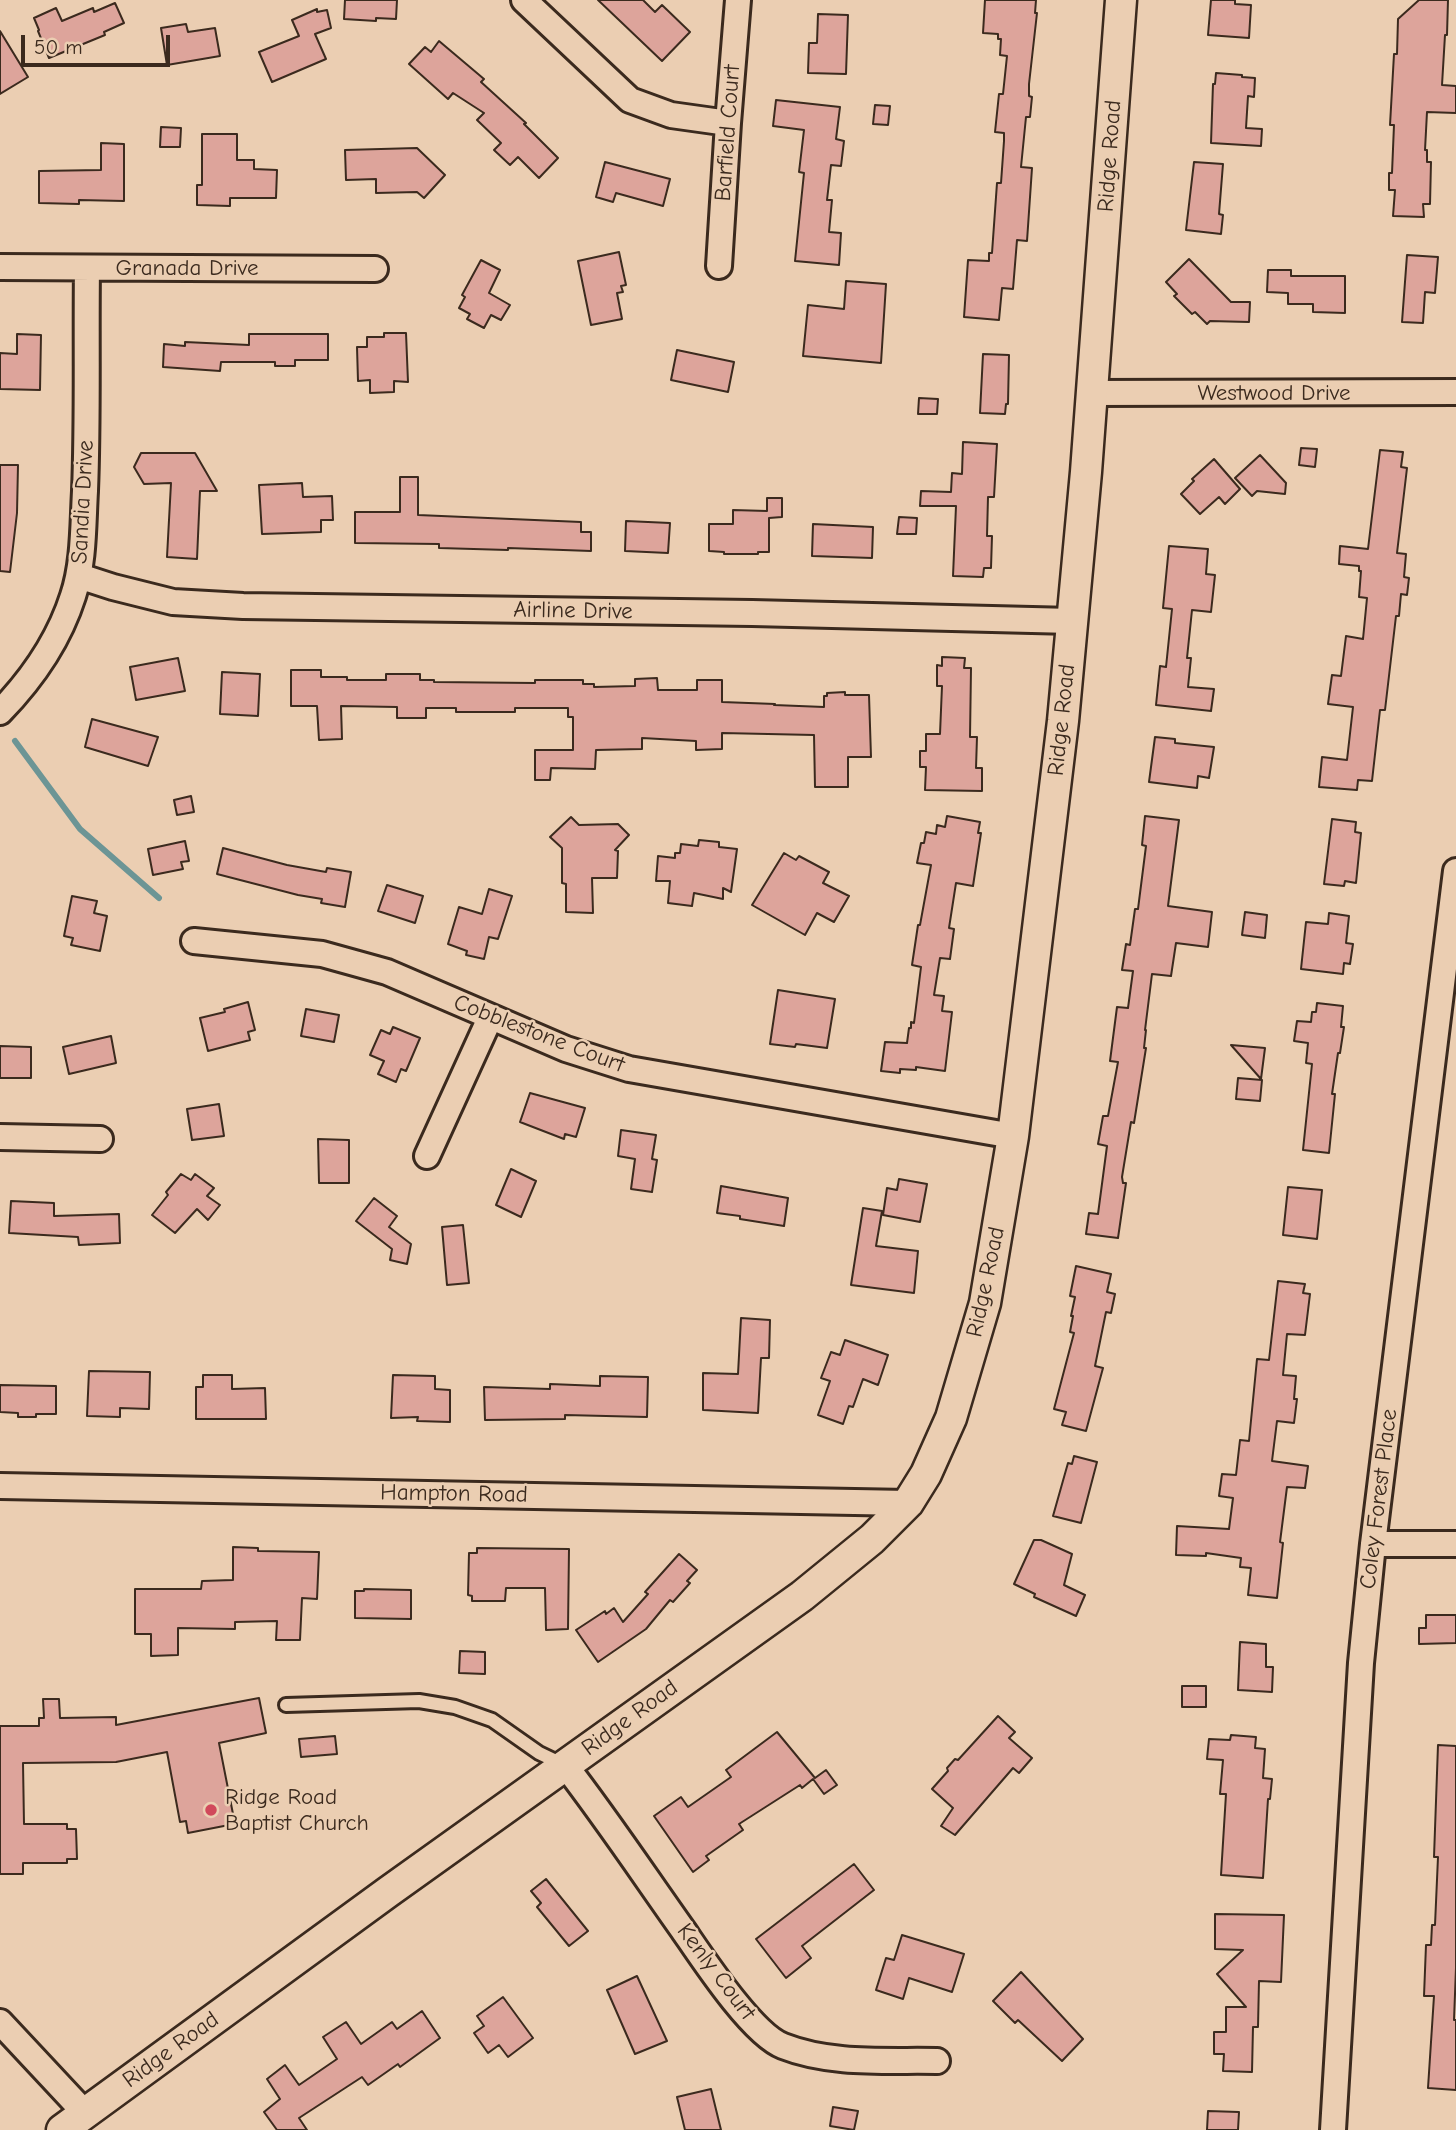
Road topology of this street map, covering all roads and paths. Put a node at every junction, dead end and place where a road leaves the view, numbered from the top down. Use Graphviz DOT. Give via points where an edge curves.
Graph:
graph roads {
  1 [pos="524,0"];
  2 [pos="738,0"];
  3 [pos="1121,0"];
  4 [pos="728,123"];
  5 [pos="719,266"];
  6 [pos="0,267"];
  7 [pos="87,268"];
  8 [pos="375,269"];
  9 [pos="1456,392"];
  10 [pos="1093,393"];
  11 [pos="79,576"];
  12 [pos="1072,621"];
  13 [pos="0,712"];
  14 [pos="1455,885"];
  15 [pos="194,941"];
  16 [pos="490,1018"];
  17 [pos="1013,1136"];
  18 [pos="0,1137"];
  19 [pos="100,1139"];
  20 [pos="427,1156"];
  21 [pos="0,1486"];
  22 [pos="908,1503"];
  23 [pos="1456,1544"];
  24 [pos="1373,1545"];
  25 [pos="286,1705"];
  26 [pos="565,1765"];
  27 [pos="0,2022"];
  28 [pos="937,2061"];
  29 [pos="73,2122"];
  30 [pos="1333,2130"];
  1 -- 4 [label="street" via="630,100 671,115"];
  2 -- 4 [label="street, Barfield Court"];
  3 -- 10 [label="street, Ridge Road"];
  4 -- 5 [label="street, Barfield Court"];
  6 -- 7 [label="street, Granada Drive"];
  7 -- 8 [label="street, Granada Drive"];
  7 -- 11 [label="street, Sandia Drive" via="86,457"];
  9 -- 10 [label="street, Westwood Drive"];
  10 -- 12 [label="street, Ridge Road"];
  11 -- 12 [label="street, Airline Drive" via="173,602 207,604"];
  11 -- 13 [label="street, Sandia Drive" via="49,649"];
  12 -- 17 [label="street, Ridge Road"];
  14 -- 24 [label="street, Coley Forest Place"];
  15 -- 16 [label="street, Cobblestone Court" via="322,954 387,972"];
  16 -- 17 [label="street, Cobblestone Court" via="629,1069"];
  16 -- 20 [label="street"];
  17 -- 22 [label="street, Ridge Road" via="985,1303 951,1418"];
  18 -- 19 [label="street"];
  21 -- 22 [label="street, Hampton Road"];
  22 -- 26 [label="street, Ridge Road" via="802,1596"];
  23 -- 24 [label="street"];
  24 -- 30 [label="street, Coley Forest Place" via="1358,1700"];
  25 -- 26 [label="lane" via="419,1701 455,1707 492,1720"];
  26 -- 28 [label="street, Kenly Court" via="751,2022 781,2046 855,2060"];
  26 -- 29 [label="street, Ridge Road"];
  27 -- 29 [label="street"];
}
